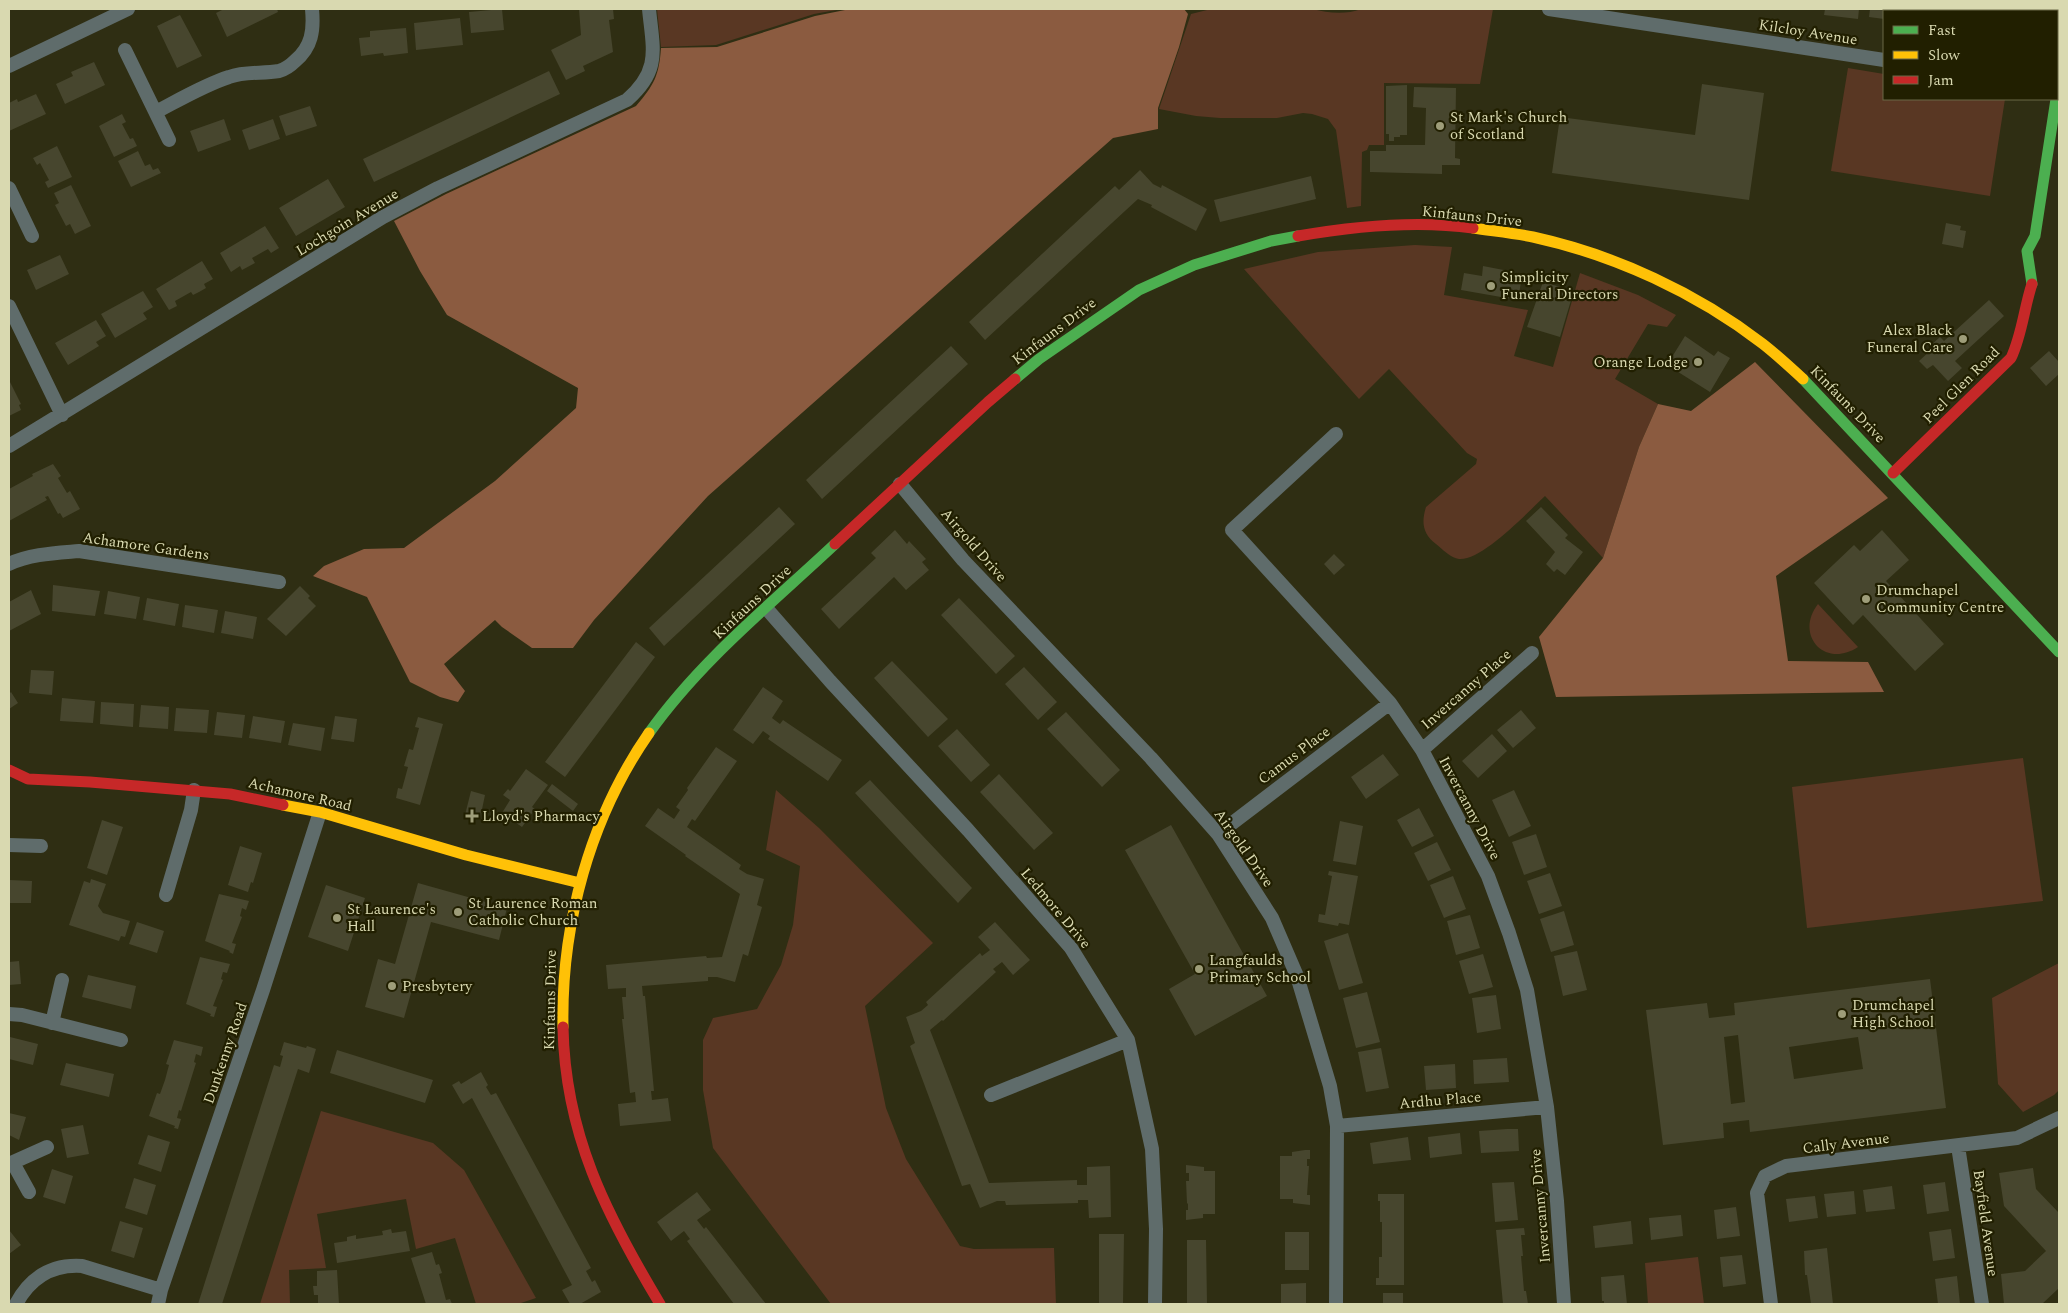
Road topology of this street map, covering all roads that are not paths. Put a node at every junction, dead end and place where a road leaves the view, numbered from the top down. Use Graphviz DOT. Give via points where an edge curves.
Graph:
graph roads {
  1 [pos="128,9"];
  2 [pos="312,9"];
  3 [pos="649,9"];
  4 [pos="1549,9"];
  5 [pos="125,50"];
  6 [pos="1883,60"];
  7 [pos="9,66"];
  8 [pos="2056,100"];
  9 [pos="156,112"];
  10 [pos="2055,138"];
  11 [pos="169,140"];
  12 [pos="9,188"];
  13 [pos="32,236"];
  14 [pos="9,306"];
  15 [pos="62,415"];
  16 [pos="1336,434"];
  17 [pos="9,446"];
  18 [pos="1893,473"];
  19 [pos="900,484"];
  20 [pos="9,564"];
  21 [pos="279,582"];
  22 [pos="767,609"];
  23 [pos="2059,652"];
  24 [pos="1532,653"];
  25 [pos="1390,703"];
  26 [pos="1422,750"];
  27 [pos="9,770"];
  28 [pos="194,790"];
  29 [pos="320,812"];
  30 [pos="1218,834"];
  31 [pos="9,844"];
  32 [pos="41,846"];
  33 [pos="580,883"];
  34 [pos="166,895"];
  35 [pos="62,980"];
  36 [pos="9,1014"];
  37 [pos="52,1022"];
  38 [pos="121,1040"];
  39 [pos="1128,1040"];
  40 [pos="991,1095"];
  41 [pos="1547,1107"];
  42 [pos="2059,1118"];
  43 [pos="1336,1126"];
  44 [pos="1958,1146"];
  45 [pos="47,1147"];
  46 [pos="11,1164"];
  47 [pos="29,1192"];
  48 [pos="161,1290"];
  49 [pos="16,1304"];
  50 [pos="158,1304"];
  51 [pos="660,1304"];
  52 [pos="1155,1304"];
  53 [pos="1336,1304"];
  54 [pos="1564,1304"];
  55 [pos="1771,1304"];
  56 [pos="1982,1304"];
  1 -- 7 [label="street"];
  2 -- 9 [label="street" via="309,44 303,55 286,69 226,78"];
  3 -- 15 [label="street, Lochgoin Avenue" via="652,63 648,76 627,100 438,188 383,218"];
  4 -- 6 [label="street, Kilcloy Avenue"];
  5 -- 9 [label="street"];
  8 -- 10 [label="street, Peel Glen Road"];
  9 -- 11 [label="street"];
  10 -- 18 [label="street, Peel Glen Road" via="2035,236 2027,251 2032,284 2012,358"];
  12 -- 13 [label="street"];
  14 -- 15 [label="street"];
  15 -- 17 [label="street, Lochgoin Avenue"];
  16 -- 25 [label="street, Invercanny Drive" via="1232,530"];
  18 -- 19 [label="street, Kinfauns Drive" via="1809,384 1763,344 1716,312 1643,273 1533,237 1463,227 1407,225 1345,228 1271,241 1194,265 1139,290 1040,358"];
  18 -- 23 [label="street, Kinfauns Drive"];
  19 -- 22 [label="street, Kinfauns Drive"];
  19 -- 30 [label="street, Airgold Drive" via="963,560 1151,758"];
  20 -- 21 [label="street, Achamore Gardens" via="49,554 79,551"];
  22 -- 33 [label="street, Kinfauns Drive" via="676,697 645,739 602,819"];
  22 -- 39 [label="street, Ledmore Drive" via="1071,948"];
  24 -- 26 [label="street, Invercanny Place"];
  25 -- 26 [label="street, Invercanny Drive"];
  25 -- 30 [label="street, Camus Place"];
  26 -- 41 [label="street, Invercanny Drive" via="1488,876 1509,933 1526,990"];
  27 -- 28 [label="street, Achamore Road" via="28,779"];
  28 -- 29 [label="street, Achamore Road"];
  28 -- 34 [label="street"];
  29 -- 33 [label="street, Achamore Road" via="466,856"];
  29 -- 48 [label="street, Dunkenny Road" via="264,990"];
  30 -- 43 [label="street, Airgold Drive" via="1272,918 1297,976 1330,1086"];
  31 -- 32 [label="street"];
  33 -- 51 [label="street, Kinfauns Drive" via="565,950 562,1028 569,1090 584,1152 609,1215"];
  35 -- 37 [label="street"];
  36 -- 37 [label="street"];
  37 -- 38 [label="street"];
  39 -- 40 [label="street"];
  39 -- 52 [label="street, Ledmore Drive" via="1152,1149"];
  41 -- 43 [label="street, Ardhu Place"];
  41 -- 54 [label="street, Invercanny Drive"];
  42 -- 44 [label="street, Cally Avenue" via="2017,1138"];
  43 -- 53 [label="street, Airgold Drive"];
  44 -- 55 [label="street, Cally Avenue" via="1786,1166 1765,1176 1756,1193"];
  44 -- 56 [label="street, Bayfield Avenue"];
  45 -- 46 [label="street"];
  46 -- 47 [label="street"];
  48 -- 49 [label="street" via="72,1265 41,1274 28,1285"];
  48 -- 50 [label="street, Dunkenny Road"];
}
